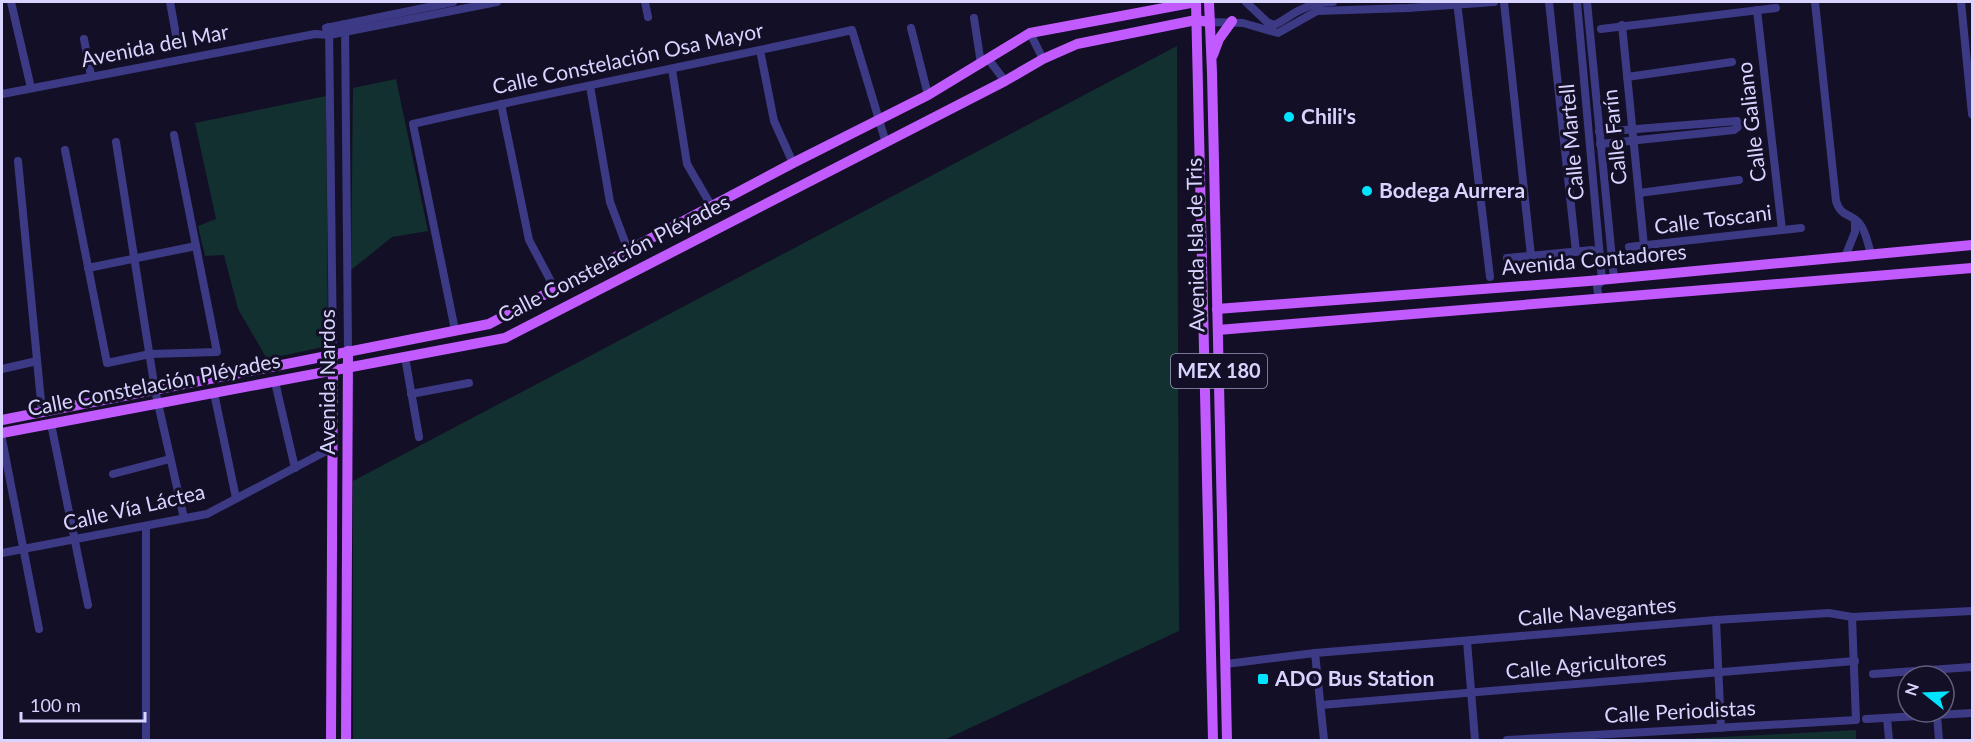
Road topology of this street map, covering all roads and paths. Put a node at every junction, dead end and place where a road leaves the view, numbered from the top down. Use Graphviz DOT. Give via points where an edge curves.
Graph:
graph roads {
  1 [pos="11,2"];
  2 [pos="170,2"];
  3 [pos="453,2"];
  4 [pos="497,2"];
  5 [pos="645,2"];
  6 [pos="1196,2"];
  7 [pos="1209,2"];
  8 [pos="1246,2"];
  9 [pos="1333,2"];
  10 [pos="1494,2"];
  11 [pos="1504,2"];
  12 [pos="1549,2"];
  13 [pos="1577,2"];
  14 [pos="1587,2"];
  15 [pos="1815,2"];
  16 [pos="1961,2"];
  17 [pos="1457,3"];
  18 [pos="1352,5"];
  19 [pos="1408,5"];
  20 [pos="1298,6"];
  21 [pos="1776,8"];
  22 [pos="419,9"];
  23 [pos="1757,10"];
  24 [pos="648,17"];
  25 [pos="974,18"];
  26 [pos="1196,20"];
  27 [pos="1232,21"];
  28 [pos="1209,22"];
  29 [pos="1622,25"];
  30 [pos="345,28"];
  31 [pos="911,28"];
  32 [pos="1601,28"];
  33 [pos="329,31"];
  34 [pos="1030,33"];
  35 [pos="84,39"];
  36 [pos="178,46"];
  37 [pos="760,50"];
  38 [pos="1212,58"];
  39 [pos="1042,59"];
  40 [pos="985,62"];
  41 [pos="1732,63"];
  42 [pos="672,69"];
  43 [pos="91,76"];
  44 [pos="1627,77"];
  45 [pos="1005,81"];
  46 [pos="590,86"];
  47 [pos="31,88"];
  48 [pos="2,94"];
  49 [pos="928,95"];
  50 [pos="501,104"];
  51 [pos="1597,105"];
  52 [pos="1586,106"];
  53 [pos="1972,114"];
  54 [pos="878,120"];
  55 [pos="1685,124"];
  56 [pos="1631,129"];
  57 [pos="1599,132"];
  58 [pos="174,135"];
  59 [pos="1687,135"];
  60 [pos="1632,140"];
  61 [pos="116,142"];
  62 [pos="886,143"];
  63 [pos="1600,144"];
  64 [pos="65,150"];
  65 [pos="18,161"];
  66 [pos="1602,162"];
  67 [pos="793,163"];
  68 [pos="1592,164"];
  69 [pos="1739,180"];
  70 [pos="1639,193"];
  71 [pos="712,207"];
  72 [pos="1855,220"];
  73 [pos="1801,228"];
  74 [pos="1782,230"];
  75 [pos="1972,245"];
  76 [pos="196,246"];
  77 [pos="1644,246"];
  78 [pos="1629,247"];
  79 [pos="628,250"];
  80 [pos="1592,250"];
  81 [pos="1576,252"];
  82 [pos="1871,254"];
  83 [pos="1531,256"];
  84 [pos="1845,257"];
  85 [pos="135,258"];
  86 [pos="1507,258"];
  87 [pos="1972,267"];
  88 [pos="88,268"];
  89 [pos="1490,277"];
  90 [pos="1614,279"];
  91 [pos="1602,280"];
  92 [pos="555,289"];
  93 [pos="1599,299"];
  94 [pos="1217,309"];
  95 [pos="489,324"];
  96 [pos="454,330"];
  97 [pos="1218,330"];
  98 [pos="494,340"];
  99 [pos="348,351"];
  100 [pos="150,354"];
  101 [pos="333,354"];
  102 [pos="405,357"];
  103 [pos="37,361"];
  104 [pos="348,368"];
  105 [pos="2,369"];
  106 [pos="333,371"];
  107 [pos="275,382"];
  108 [pos="469,383"];
  109 [pos="155,390"];
  110 [pos="214,393"];
  111 [pos="411,394"];
  112 [pos="158,404"];
  113 [pos="42,412"];
  114 [pos="2,420"];
  115 [pos="51,424"];
  116 [pos="2,433"];
  117 [pos="419,437"];
  118 [pos="2,439"];
  119 [pos="332,448"];
  120 [pos="171,459"];
  121 [pos="295,468"];
  122 [pos="113,474"];
  123 [pos="236,498"];
  124 [pos="184,518"];
  125 [pos="146,526"];
  126 [pos="75,540"];
  127 [pos="25,550"];
  128 [pos="2,553"];
  129 [pos="88,605"];
  130 [pos="1972,611"];
  131 [pos="1852,617"];
  132 [pos="1716,620"];
  133 [pos="39,629"];
  134 [pos="1467,641"];
  135 [pos="1315,653"];
  136 [pos="1855,661"];
  137 [pos="1226,664"];
  138 [pos="1972,667"];
  139 [pos="1719,672"];
  140 [pos="1873,674"];
  141 [pos="1471,693"];
  142 [pos="1321,705"];
  143 [pos="1972,713"];
  144 [pos="1956,714"];
  145 [pos="1896,717"];
  146 [pos="1887,718"];
  147 [pos="1866,719"];
  148 [pos="1938,724"];
  149 [pos="1721,728"];
  150 [pos="146,741"];
  151 [pos="331,741"];
  152 [pos="346,741"];
  153 [pos="1213,741"];
  154 [pos="1227,741"];
  155 [pos="1324,741"];
  156 [pos="1475,741"];
  157 [pos="1507,741"];
  158 [pos="1889,741"];
  159 [pos="1939,741"];
  1 -- 47 [label="street"];
  2 -- 36 [label="street"];
  3 -- 22 [label="street, Avenida del Mar"];
  4 -- 22 [label="street, Avenida del Mar"];
  5 -- 24 [label="street"];
  6 -- 26 [label="main road, Avenida Isla de Tris / MEX 180"];
  6 -- 34 [label="main road, Calle Constelación Pléyades"];
  7 -- 28 [label="main road, Avenida Isla de Tris / MEX 180"];
  8 -- 20 [label="street" via="1274,25 1286,20"];
  9 -- 20 [label="street"];
  10 -- 17 [label="street"];
  11 -- 83 [label="street"];
  12 -- 81 [label="street"];
  13 -- 52 [label="street, Calle Martell"];
  14 -- 51 [label="street, Calle Martell"];
  15 -- 72 [label="street" via="1836,201 1838,209"];
  16 -- 53 [label="street"];
  17 -- 19 [label="street"];
  17 -- 89 [label="street"];
  18 -- 19 [label="street"];
  18 -- 27 [label="street" via="1317,11 1278,33"];
  21 -- 23 [label="street"];
  22 -- 30 [label="street, Avenida del Mar"];
  23 -- 29 [label="street"];
  23 -- 74 [label="street, Calle Galiano"];
  25 -- 40 [label="street"];
  26 -- 28 [label="main road, Calle Constelación Pléyades"];
  26 -- 39 [label="main road, Calle Constelación Pléyades" via="1077,44"];
  26 -- 153 [label="main road, Avenida Isla de Tris / MEX 180"];
  27 -- 28 [label="street"];
  27 -- 38 [label="main road"];
  28 -- 38 [label="main road, Avenida Isla de Tris / MEX 180"];
  29 -- 32 [label="street"];
  29 -- 44 [label="street, Calle Farín"];
  30 -- 33 [label="street, Avenida del Mar"];
  30 -- 99 [label="street, Avenida Nardos"];
  31 -- 49 [label="street"];
  33 -- 43 [label="street, Avenida del Mar"];
  33 -- 101 [label="street, Avenida Nardos"];
  34 -- 39 [label="street"];
  34 -- 40 [label="main road, Calle Constelación Pléyades"];
  35 -- 43 [label="street"];
  37 -- 42 [label="street, Calle Constelación Osa Mayor"];
  37 -- 54 [label="street, Calle Constelación Osa Mayor" via="852,30"];
  37 -- 67 [label="street" via="774,121"];
  38 -- 94 [label="main road, Avenida Isla de Tris / MEX 180"];
  39 -- 45 [label="main road, Calle Constelación Pléyades"];
  40 -- 45 [label="street"];
  40 -- 49 [label="main road, Calle Constelación Pléyades"];
  41 -- 44 [label="street"];
  42 -- 46 [label="street, Calle Constelación Osa Mayor"];
  42 -- 71 [label="street" via="687,164"];
  43 -- 47 [label="street, Avenida del Mar"];
  44 -- 56 [label="street, Calle Farín"];
  45 -- 62 [label="main road, Calle Constelación Pléyades"];
  46 -- 50 [label="street, Calle Constelación Osa Mayor"];
  46 -- 79 [label="street" via="610,202"];
  47 -- 48 [label="street, Avenida del Mar"];
  49 -- 54 [label="main road, Calle Constelación Pléyades"];
  50 -- 92 [label="street" via="530,240"];
  50 -- 96 [label="street, Calle Constelación Osa Mayor" via="413,124"];
  51 -- 52 [label="street"];
  51 -- 57 [label="street, Calle Martell"];
  52 -- 68 [label="street, Calle Martell"];
  54 -- 62 [label="street"];
  54 -- 67 [label="main road, Calle Constelación Pléyades"];
  55 -- 56 [label="street"];
  55 -- 59 [label="street"];
  55 -- 59 [label="street" via="1737,121 1737,129"];
  56 -- 57 [label="street"];
  56 -- 60 [label="street, Calle Farín"];
  57 -- 63 [label="street, Calle Martell"];
  58 -- 76 [label="street"];
  59 -- 60 [label="street"];
  60 -- 63 [label="street"];
  60 -- 70 [label="street, Calle Farín"];
  61 -- 85 [label="street"];
  62 -- 98 [label="main road, Calle Constelación Pléyades" via="505,338"];
  63 -- 66 [label="street, Calle Martell"];
  64 -- 88 [label="street"];
  65 -- 103 [label="street"];
  66 -- 68 [label="street"];
  66 -- 90 [label="street, Calle Martell"];
  67 -- 71 [label="main road, Calle Constelación Pléyades"];
  68 -- 91 [label="street, Calle Martell"];
  69 -- 70 [label="street"];
  70 -- 77 [label="street, Calle Farín"];
  71 -- 79 [label="main road, Calle Constelación Pléyades"];
  72 -- 82 [label="street" via="1862,227"];
  72 -- 84 [label="street"];
  73 -- 74 [label="street, Calle Toscani"];
  74 -- 77 [label="street, Calle Toscani"];
  75 -- 82 [label="main road, Avenida Contadores"];
  76 -- 85 [label="street"];
  76 -- 100 [label="street" via="217,352"];
  77 -- 78 [label="street, Calle Toscani"];
  79 -- 92 [label="main road, Calle Constelación Pléyades"];
  80 -- 81 [label="street"];
  81 -- 83 [label="street"];
  82 -- 84 [label="main road, Avenida Contadores"];
  83 -- 86 [label="street"];
  84 -- 90 [label="main road, Avenida Contadores"];
  85 -- 88 [label="street"];
  85 -- 100 [label="street"];
  87 -- 93 [label="main road, Avenida Contadores"];
  88 -- 100 [label="street" via="106,363"];
  90 -- 91 [label="main road, Avenida Contadores"];
  91 -- 93 [label="street, Calle Martell"];
  91 -- 94 [label="main road, Avenida Contadores"];
  92 -- 95 [label="main road, Calle Constelación Pléyades"];
  93 -- 97 [label="main road, Avenida Contadores"];
  94 -- 97 [label="main road, Avenida Isla de Tris / MEX 180"];
  95 -- 96 [label="main road, Calle Constelación Pléyades"];
  95 -- 98 [label="street"];
  96 -- 99 [label="main road, Calle Constelación Pléyades"];
  97 -- 137 [label="main road, Avenida Isla de Tris / MEX 180"];
  98 -- 102 [label="main road, Calle Constelación Pléyades"];
  99 -- 101 [label="main road, Calle Constelación Pléyades"];
  99 -- 104 [label="main road, Avenida Nardos"];
  100 -- 109 [label="street"];
  101 -- 106 [label="main road, Avenida Nardos"];
  101 -- 109 [label="main road, Calle Constelación Pléyades"];
  102 -- 104 [label="main road, Calle Constelación Pléyades"];
  102 -- 111 [label="street"];
  103 -- 105 [label="street"];
  103 -- 113 [label="street"];
  104 -- 106 [label="main road, Calle Constelación Pléyades"];
  104 -- 152 [label="main road, Avenida Nardos"];
  106 -- 107 [label="main road, Calle Constelación Pléyades"];
  106 -- 119 [label="main road, Avenida Nardos"];
  107 -- 110 [label="main road, Calle Constelación Pléyades"];
  107 -- 121 [label="street"];
  108 -- 111 [label="street"];
  109 -- 112 [label="street"];
  109 -- 113 [label="main road, Calle Constelación Pléyades"];
  110 -- 112 [label="main road, Calle Constelación Pléyades"];
  110 -- 123 [label="street"];
  111 -- 117 [label="street"];
  112 -- 115 [label="main road, Calle Constelación Pléyades"];
  112 -- 120 [label="street"];
  113 -- 114 [label="main road, Calle Constelación Pléyades"];
  115 -- 116 [label="main road, Calle Constelación Pléyades"];
  115 -- 126 [label="street"];
  118 -- 127 [label="street"];
  119 -- 121 [label="street, Calle Vía Láctea"];
  119 -- 151 [label="main road, Avenida Nardos"];
  120 -- 122 [label="street"];
  120 -- 124 [label="street"];
  121 -- 123 [label="street, Calle Vía Láctea"];
  123 -- 124 [label="street, Calle Vía Láctea" via="207,514"];
  124 -- 125 [label="street, Calle Vía Láctea"];
  125 -- 126 [label="street, Calle Vía Láctea"];
  125 -- 150 [label="street"];
  126 -- 127 [label="street, Calle Vía Láctea"];
  126 -- 129 [label="street"];
  127 -- 128 [label="street, Calle Vía Láctea"];
  127 -- 133 [label="street"];
  130 -- 131 [label="street, Calle Navegantes"];
  131 -- 132 [label="street, Calle Navegantes" via="1829,614"];
  131 -- 136 [label="street"];
  132 -- 134 [label="street, Calle Navegantes"];
  132 -- 139 [label="street"];
  134 -- 135 [label="street, Calle Navegantes"];
  134 -- 141 [label="street"];
  135 -- 137 [label="street, Calle Navegantes"];
  135 -- 142 [label="street"];
  136 -- 139 [label="street, Calle Agricultores"];
  136 -- 149 [label="street, Calle Periodistas" via="1856,720"];
  137 -- 154 [label="main road, Avenida Isla de Tris / MEX 180"];
  138 -- 140 [label="street"];
  139 -- 141 [label="street, Calle Agricultores"];
  139 -- 149 [label="street"];
  141 -- 142 [label="street, Calle Agricultores"];
  141 -- 156 [label="street"];
  142 -- 155 [label="street"];
  143 -- 144 [label="street"];
  145 -- 146 [label="street"];
  146 -- 147 [label="street"];
  146 -- 158 [label="street"];
  148 -- 159 [label="street"];
  149 -- 157 [label="street, Calle Periodistas"];
}
